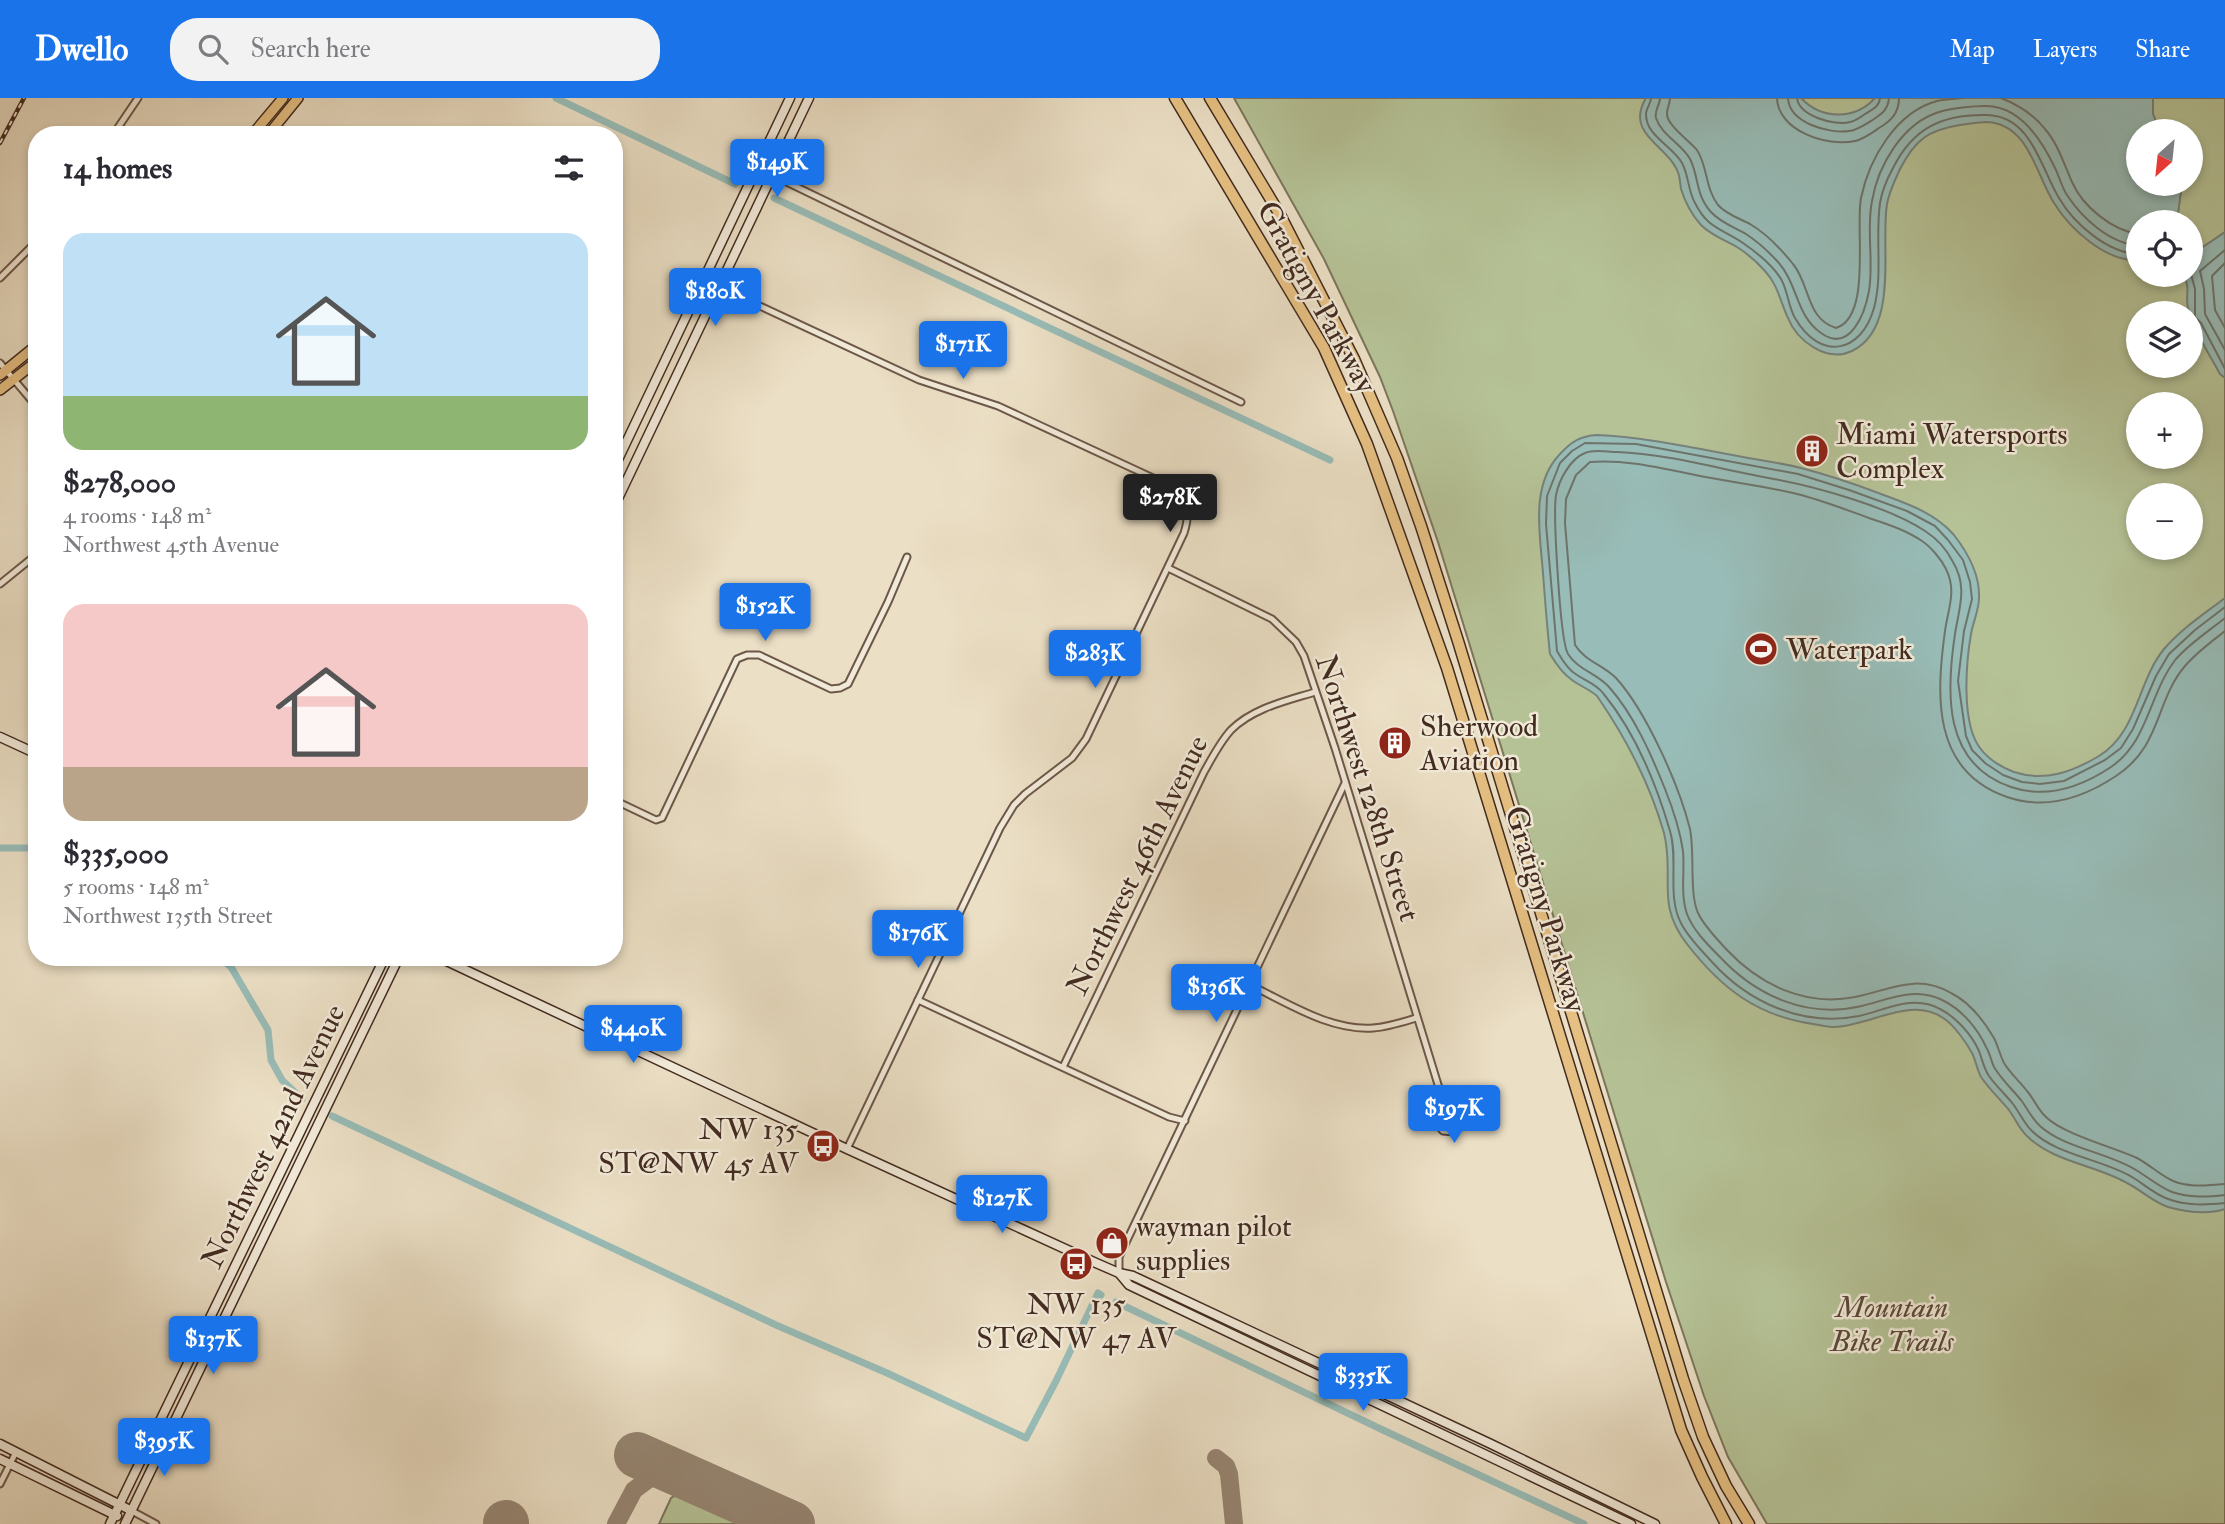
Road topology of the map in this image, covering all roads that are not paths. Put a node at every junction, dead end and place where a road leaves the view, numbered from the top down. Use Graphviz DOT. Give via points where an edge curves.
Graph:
graph roads {
  1 [pos="138,98"];
  2 [pos="283,98"];
  3 [pos="298,98"];
  4 [pos="790,98"];
  5 [pos="809,98"];
  6 [pos="1175,98"];
  7 [pos="1210,98"];
  8 [pos="119,126"];
  9 [pos="260,126"];
  10 [pos="275,126"];
  11 [pos="772,175"];
  12 [pos="28,250"];
  13 [pos="0,278"];
  14 [pos="704,280"];
  15 [pos="718,287"];
  16 [pos="671,349"];
  17 [pos="28,351"];
  18 [pos="686,356"];
  19 [pos="28,368"];
  20 [pos="2,369"];
  21 [pos="14,380"];
  22 [pos="0,390"];
  23 [pos="28,396"];
  24 [pos="1241,402"];
  25 [pos="638,418"];
  26 [pos="653,424"];
  27 [pos="623,449"];
  28 [pos="623,488"];
  29 [pos="907,557"];
  30 [pos="28,561"];
  31 [pos="1168,568"];
  32 [pos="0,584"];
  33 [pos="1315,692"];
  34 [pos="0,737"];
  35 [pos="28,750"];
  36 [pos="1345,783"];
  37 [pos="623,804"];
  38 [pos="381,966"];
  39 [pos="395,966"];
  40 [pos="457,966"];
  41 [pos="1250,985"];
  42 [pos="918,1000"];
  43 [pos="1416,1018"];
  44 [pos="1063,1067"];
  45 [pos="1443,1101"];
  46 [pos="306,1119"];
  47 [pos="1185,1121"];
  48 [pos="318,1124"];
  49 [pos="846,1149"];
  50 [pos="1119,1273"];
  51 [pos="211,1314"];
  52 [pos="224,1320"];
  53 [pos="0,1444"];
  54 [pos="1492,1444"];
  55 [pos="16,1452"];
  56 [pos="1486,1455"];
  57 [pos="0,1459"];
  58 [pos="10,1464"];
  59 [pos="0,1484"];
  60 [pos="120,1505"];
  61 [pos="132,1511"];
  62 [pos="115,1515"];
  63 [pos="128,1523"];
  64 [pos="110,1524"];
  65 [pos="156,1524"];
  66 [pos="1630,1524"];
  67 [pos="1656,1524"];
  68 [pos="1726,1524"];
  69 [pos="1749,1524"];
  1 -- 8 [label="street"];
  2 -- 9 [label="main road"];
  3 -- 10 [label="main road"];
  4 -- 14 [label="main road"];
  5 -- 11 [label="main road"];
  6 -- 68 [label="highway, Gratigny Parkway" via="1324,348 1367,444 1447,668 1677,1419"];
  7 -- 69 [label="highway, Gratigny Parkway" via="1279,213 1354,359 1397,458 1458,641 1683,1379 1703,1437"];
  11 -- 15 [label="main road"];
  11 -- 24 [label="street"];
  12 -- 13 [label="street"];
  14 -- 15 [label="street"];
  14 -- 16 [label="main road"];
  15 -- 18 [label="main road"];
  15 -- 31 [label="street" via="919,380 1006,410 1170,486 1187,502 1188,513 1187,526"];
  16 -- 18 [label="main road"];
  16 -- 25 [label="main road"];
  17 -- 20 [label="main road"];
  18 -- 26 [label="main road"];
  19 -- 21 [label="main road"];
  20 -- 21 [label="street"];
  21 -- 22 [label="main road"];
  21 -- 23 [label="street"];
  25 -- 26 [label="main road"];
  25 -- 27 [label="main road"];
  26 -- 28 [label="main road"];
  29 -- 37 [label="street" via="848,684 831,690 759,655 737,659 666,813 656,820"];
  30 -- 32 [label="street"];
  31 -- 33 [label="street, Northwest 128th Street" via="1272,619 1296,642"];
  31 -- 42 [label="street" via="1086,739 1072,758 1014,805 1000,828"];
  33 -- 36 [label="street, Northwest 128th Street"];
  33 -- 44 [label="street, Northwest 46th Avenue" via="1267,707 1242,721 1225,739 1204,772"];
  34 -- 35 [label="main road"];
  36 -- 41 [label="street"];
  36 -- 43 [label="street, Northwest 128th Street"];
  38 -- 46 [label="main road, Northwest 42nd Avenue"];
  39 -- 48 [label="main road, Northwest 42nd Avenue"];
  40 -- 49 [label="main road"];
  41 -- 43 [label="street" via="1328,1021 1355,1028"];
  41 -- 47 [label="street"];
  42 -- 44 [label="street"];
  42 -- 49 [label="street"];
  43 -- 45 [label="street, Northwest 128th Street"];
  44 -- 47 [label="street"];
  45 -- 45 [label="street" via="1431,1118 1443,1131 1454,1132 1460,1120"];
  46 -- 48 [label="main road"];
  46 -- 51 [label="main road, Northwest 42nd Avenue"];
  47 -- 50 [label="street" via="1119,1257"];
  48 -- 52 [label="main road, Northwest 42nd Avenue"];
  49 -- 50 [label="main road"];
  50 -- 54 [label="main road"];
  50 -- 56 [label="main road" via="1129,1285"];
  51 -- 52 [label="main road"];
  51 -- 60 [label="main road, Northwest 42nd Avenue"];
  52 -- 61 [label="main road, Northwest 42nd Avenue"];
  53 -- 55 [label="main road"];
  54 -- 56 [label="main road"];
  54 -- 67 [label="main road"];
  55 -- 58 [label="street"];
  55 -- 60 [label="main road"];
  56 -- 66 [label="main road"];
  57 -- 58 [label="main road"];
  58 -- 59 [label="street"];
  58 -- 62 [label="main road"];
  60 -- 61 [label="main road"];
  60 -- 62 [label="main road, Northwest 42nd Avenue"];
  61 -- 63 [label="main road, Northwest 42nd Avenue"];
  61 -- 65 [label="street"];
  62 -- 63 [label="main road"];
  62 -- 64 [label="main road, Northwest 42nd Avenue"];
}
